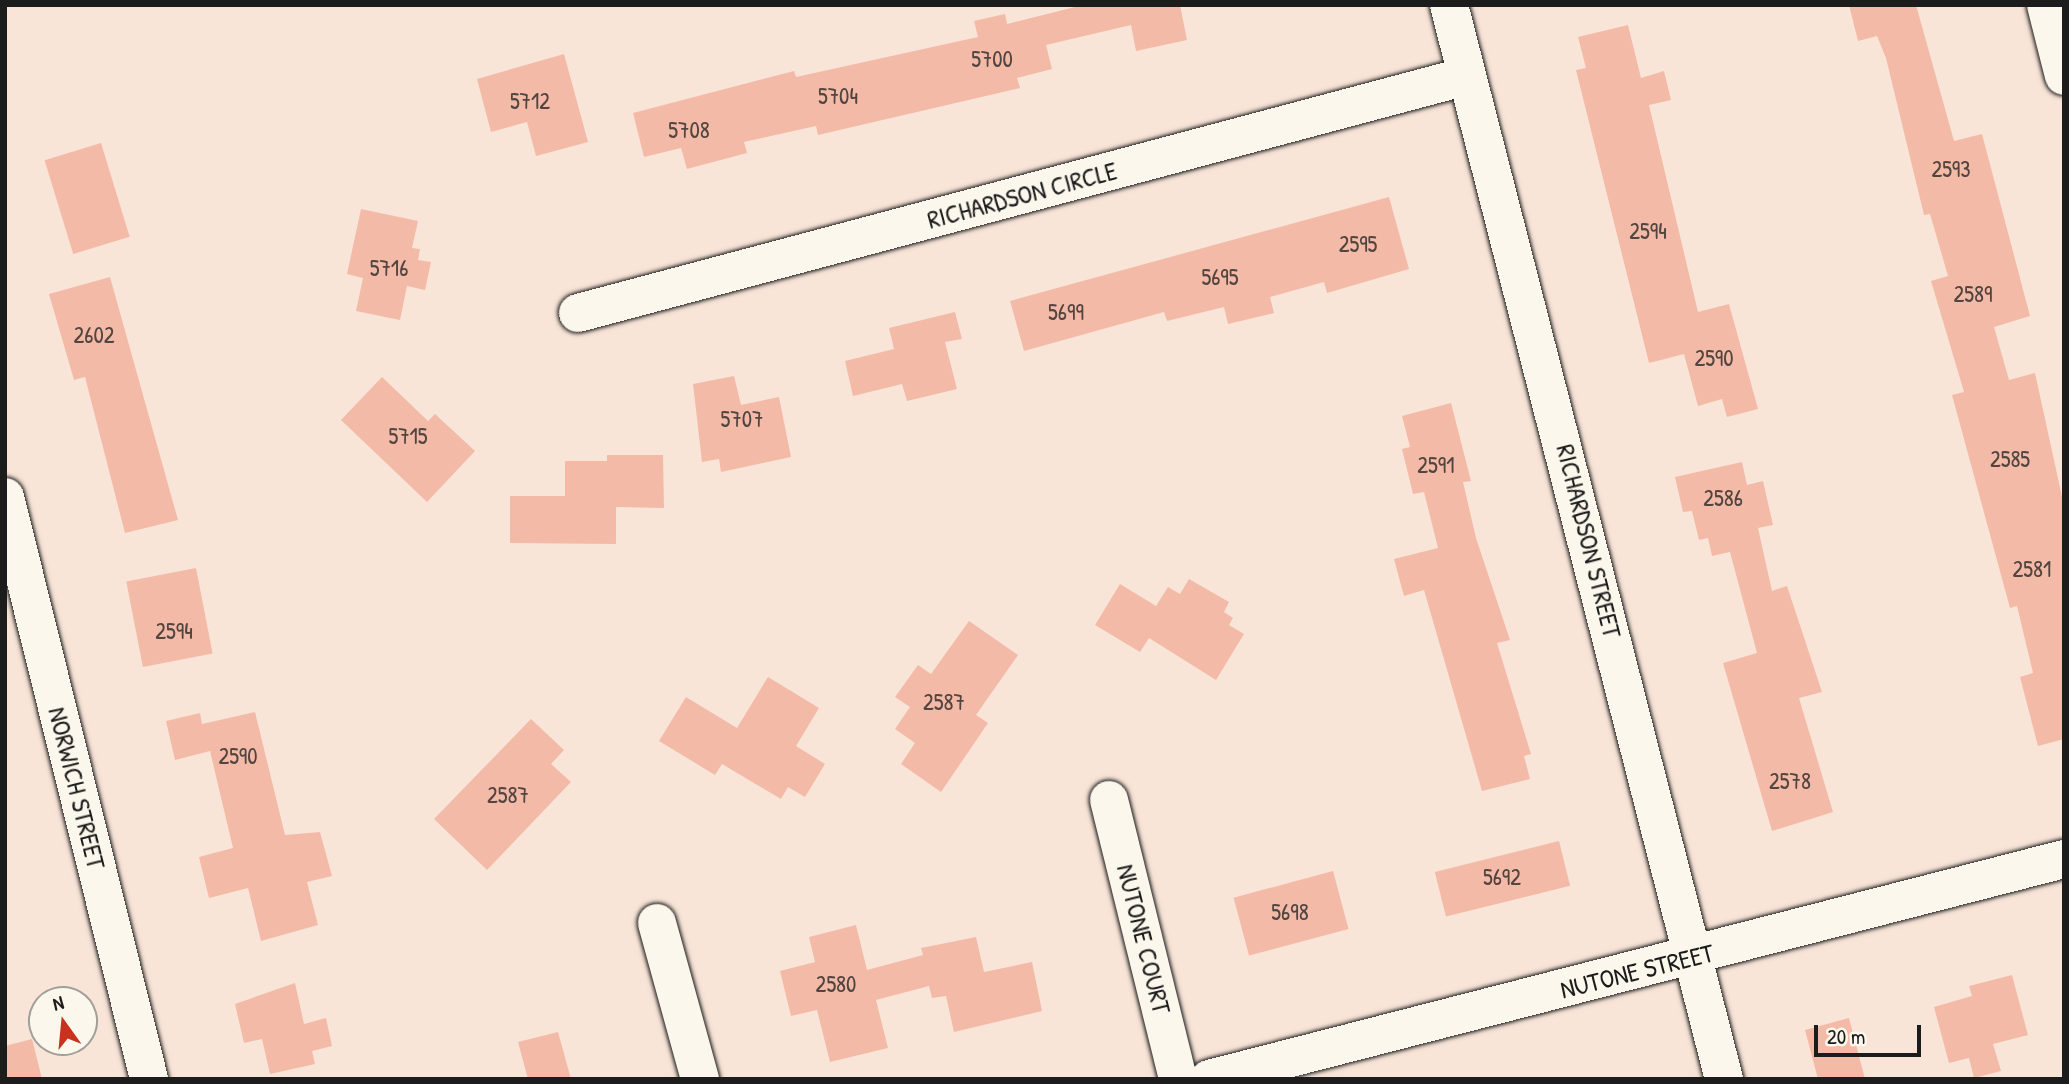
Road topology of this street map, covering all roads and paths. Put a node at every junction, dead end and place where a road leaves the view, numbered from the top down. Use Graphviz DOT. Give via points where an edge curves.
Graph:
graph roads {
  1 [pos="1449,5"];
  2 [pos="2046,5"];
  3 [pos="1466,76"];
  4 [pos="2064,76"];
  5 [pos="578,313"];
  6 [pos="5,497"];
  7 [pos="1110,800"];
  8 [pos="2064,859"];
  9 [pos="657,923"];
  10 [pos="1693,956"];
  11 [pos="149,1079"];
  12 [pos="700,1079"];
  13 [pos="1178,1079"];
  14 [pos="1209,1079"];
  15 [pos="1724,1079"];
  1 -- 3 [label="street, RICHARDSON STREET"];
  2 -- 4 [label="street"];
  3 -- 5 [label="street, RICHARDSON CIRCLE"];
  3 -- 10 [label="street, RICHARDSON STREET"];
  6 -- 11 [label="street, NORWICH STREET"];
  7 -- 13 [label="street, NUTONE COURT"];
  8 -- 10 [label="street, NUTONE STREET"];
  9 -- 12 [label="street"];
  10 -- 14 [label="street, NUTONE STREET"];
  10 -- 15 [label="street, RICHARDSON STREET"];
}
